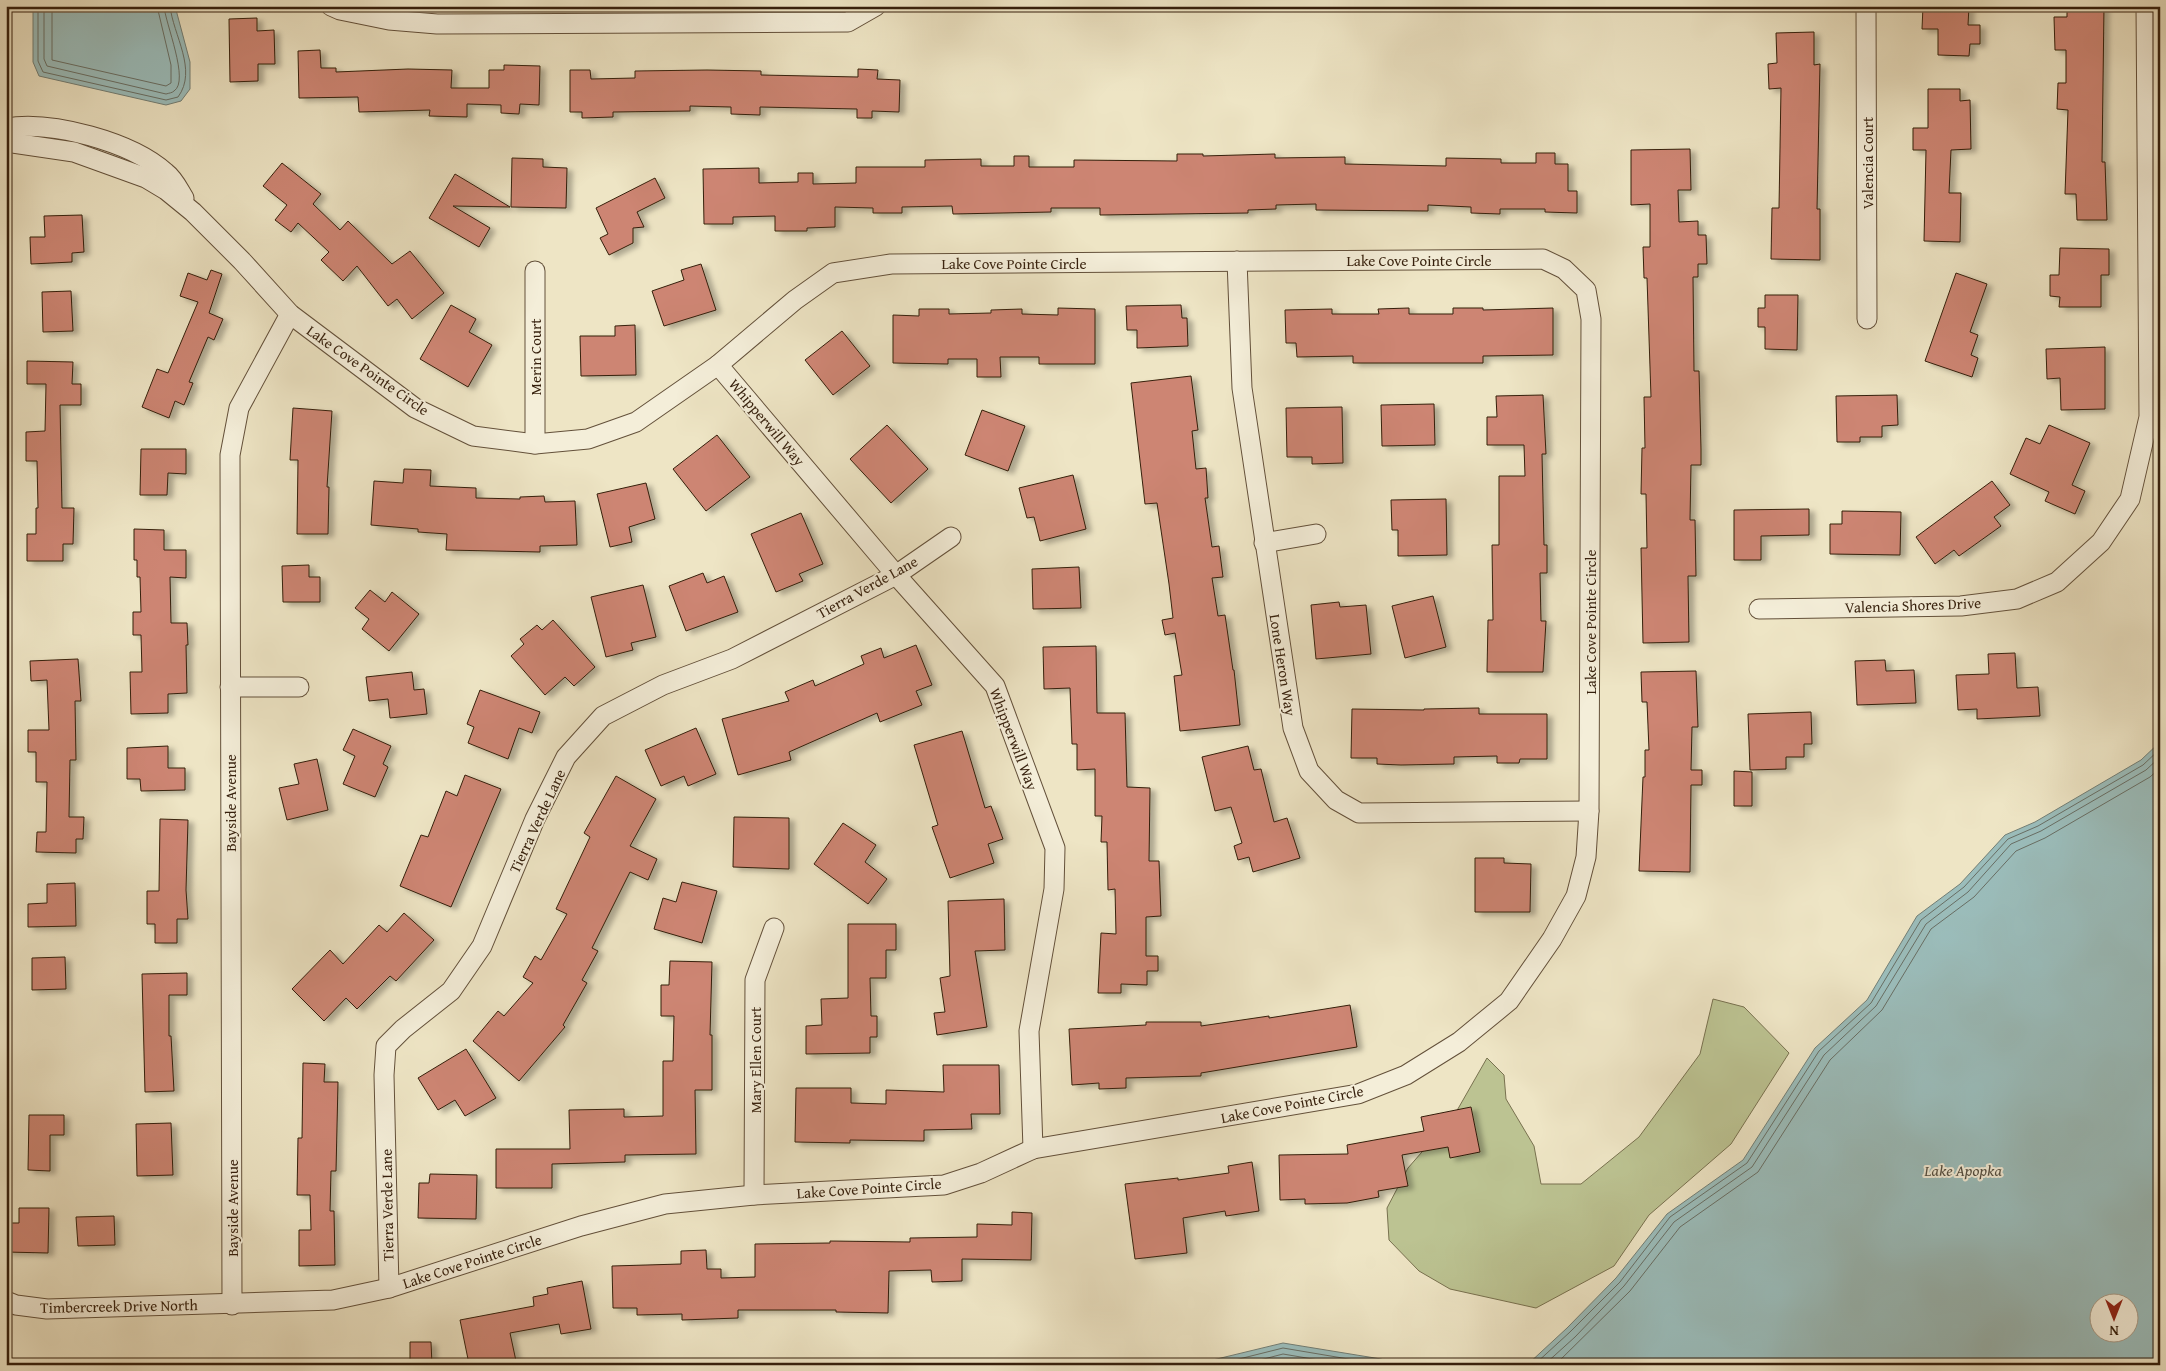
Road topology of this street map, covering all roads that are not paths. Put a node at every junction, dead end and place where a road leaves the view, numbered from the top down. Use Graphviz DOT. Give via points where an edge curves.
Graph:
graph roads {
  1 [pos="331,6"];
  2 [pos="876,6"];
  3 [pos="1866,6"];
  4 [pos="2146,6"];
  5 [pos="665,14"];
  6 [pos="437,15"];
  7 [pos="6,128"];
  8 [pos="6,142"];
  9 [pos="193,212"];
  10 [pos="1238,261"];
  11 [pos="535,271"];
  12 [pos="290,314"];
  13 [pos="1867,319"];
  14 [pos="718,365"];
  15 [pos="535,444"];
  16 [pos="1316,534"];
  17 [pos="951,537"];
  18 [pos="1264,543"];
  19 [pos="896,575"];
  20 [pos="1759,609"];
  21 [pos="230,687"];
  22 [pos="299,687"];
  23 [pos="1589,811"];
  24 [pos="774,928"];
  25 [pos="1033,1149"];
  26 [pos="754,1195"];
  27 [pos="388,1288"];
  28 [pos="6,1301"];
  29 [pos="232,1305"];
  1 -- 6 [label="street" via="388,20"];
  2 -- 5 [label="street" via="848,22"];
  3 -- 13 [label="street, Valencia Court"];
  4 -- 20 [label="street, Valencia Shores Drive" via="2149,417 2130,498 2101,542 2057,582 2017,599 1961,606"];
  5 -- 6 [label="street"];
  7 -- 9 [label="street" via="66,130 117,144 168,174"];
  8 -- 9 [label="street" via="74,152 146,178"];
  9 -- 12 [label="street, Lake Cove Pointe Circle"];
  10 -- 14 [label="street, Lake Cove Pointe Circle" via="891,264 834,274 795,300"];
  10 -- 18 [label="street, Lone Heron Way" via="1242,388"];
  10 -- 23 [label="street, Lake Cove Pointe Circle" via="1543,259 1564,269 1586,290 1591,319"];
  11 -- 15 [label="street, Merin Court"];
  12 -- 15 [label="street, Lake Cove Pointe Circle" via="415,408 473,436"];
  12 -- 21 [label="street, Bayside Avenue" via="240,408 230,455"];
  14 -- 15 [label="street, Lake Cove Pointe Circle" via="636,422 588,439"];
  14 -- 19 [label="street, Whipperwill Way"];
  16 -- 18 [label="street"];
  17 -- 19 [label="street, Tierra Verde Lane"];
  18 -- 23 [label="street, Lone Heron Way" via="1293,728 1310,771 1336,800 1359,813"];
  19 -- 25 [label="street, Whipperwill Way" via="995,686 1055,848 1054,889 1029,1031"];
  19 -- 27 [label="street, Tierra Verde Lane" via="732,659 662,685 603,716 566,757 535,819 482,946 451,991 386,1046"];
  21 -- 22 [label="street"];
  21 -- 29 [label="street, Bayside Avenue"];
  23 -- 25 [label="street, Lake Cove Pointe Circle" via="1586,858 1576,896 1552,939 1509,1001 1458,1042 1406,1075 1358,1094"];
  24 -- 26 [label="street, Mary Ellen Court" via="755,980"];
  25 -- 26 [label="street, Lake Cove Pointe Circle" via="944,1185"];
  26 -- 27 [label="street, Lake Cove Pointe Circle" via="665,1204 581,1226"];
  27 -- 29 [label="street, Lake Cove Pointe Circle" via="333,1300"];
  28 -- 29 [label="street, Timbercreek Drive North" via="47,1309"];
}
